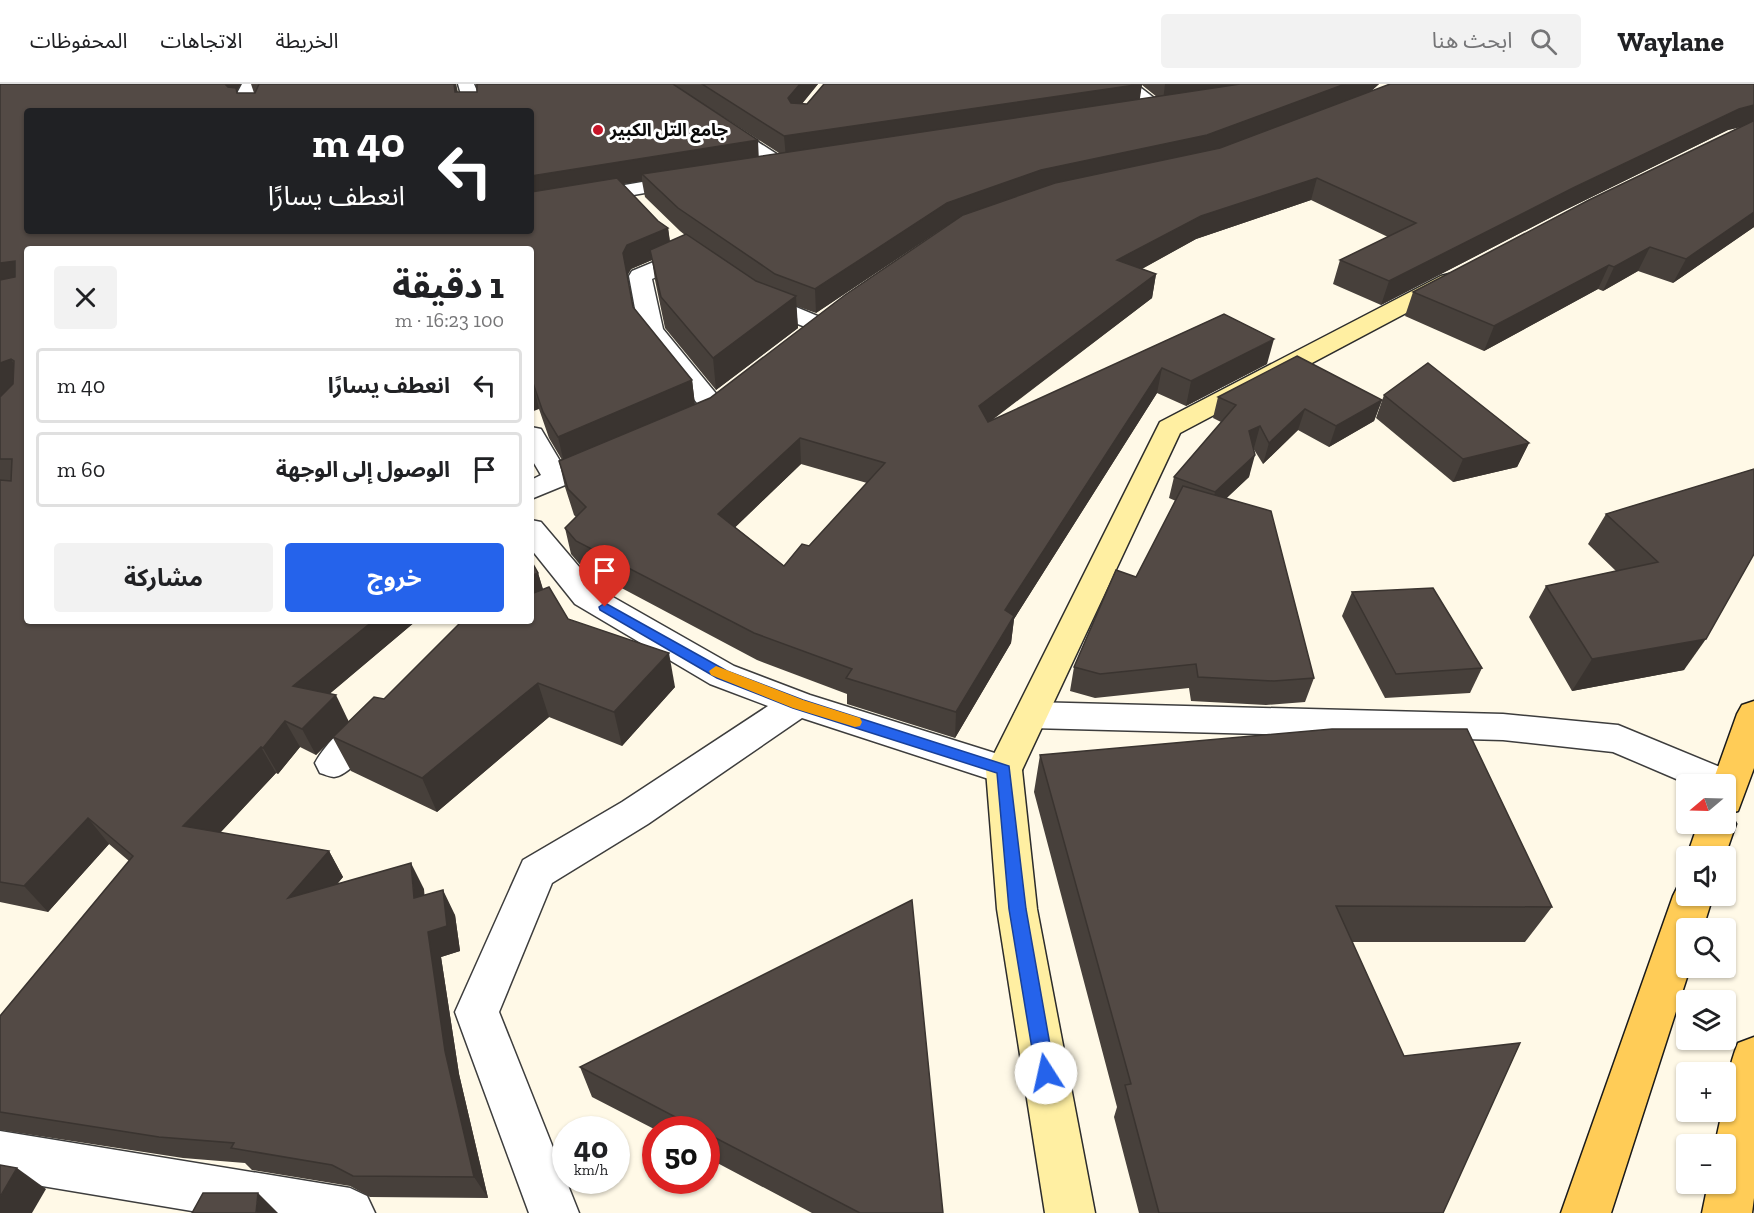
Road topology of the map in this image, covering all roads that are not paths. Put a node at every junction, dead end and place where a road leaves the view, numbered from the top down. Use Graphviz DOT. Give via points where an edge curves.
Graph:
graph roads {
  1 [pos="250,84"];
  2 [pos="466,84"];
  3 [pos="657,84"];
  4 [pos="1125,84"];
  5 [pos="1181,105"];
  6 [pos="254,108"];
  7 [pos="471,108"];
  8 [pos="1158,108"];
  9 [pos="1135,112"];
  10 [pos="805,162"];
  11 [pos="782,166"];
  12 [pos="759,169"];
  13 [pos="703,178"];
  14 [pos="534,207"];
  15 [pos="671,238"];
  16 [pos="1476,267"];
  17 [pos="740,285"];
  18 [pos="819,325"];
  19 [pos="692,420"];
  20 [pos="534,440"];
  21 [pos="620,452"];
  22 [pos="558,479"];
  23 [pos="534,489"];
  24 [pos="534,533"];
  25 [pos="586,596"];
  26 [pos="553,608"];
  27 [pos="398,698"];
  28 [pos="798,704"];
  29 [pos="1754,714"];
  30 [pos="1031,715"];
  31 [pos="333,763"];
  32 [pos="1004,770"];
  33 [pos="1694,774"];
  34 [pos="1732,774"];
  35 [pos="1690,906"];
  36 [pos="1754,1058"];
  37 [pos="0,1155"];
  38 [pos="322,1211"];
  39 [pos="554,1213"];
  40 [pos="1071,1213"];
  41 [pos="1586,1213"];
  42 [pos="1726,1213"];
  1 -- 6 [label="street" via="242,101 255,104"];
  2 -- 7 [label="street"];
  3 -- 11 [label="street"];
  4 -- 8 [label="street"];
  5 -- 8 [label="street"];
  8 -- 9 [label="street"];
  10 -- 11 [label="street"];
  11 -- 12 [label="street"];
  13 -- 14 [label="street" via="633,199"];
  15 -- 19 [label="street" via="702,259 640,276 651,330 722,400"];
  16 -- 30 [label="main road" via="1169,428"];
  17 -- 18 [label="street" via="768,305"];
  20 -- 22 [label="street"];
  21 -- 22 [label="street"];
  22 -- 23 [label="street"];
  24 -- 25 [label="street"];
  25 -- 26 [label="street"];
  25 -- 28 [label="street" via="722,675"];
  27 -- 31 [label="street"];
  28 -- 32 [label="street"];
  28 -- 39 [label="street" via="635,813 537,872 477,1012"];
  29 -- 34 [label="main road"];
  30 -- 32 [label="main road"];
  30 -- 33 [label="street" via="1503,727 1618,739"];
  32 -- 40 [label="main road" via="1017,909"];
  35 -- 41 [label="main road"];
  36 -- 42 [label="main road"];
  37 -- 38 [label="street"];
}
